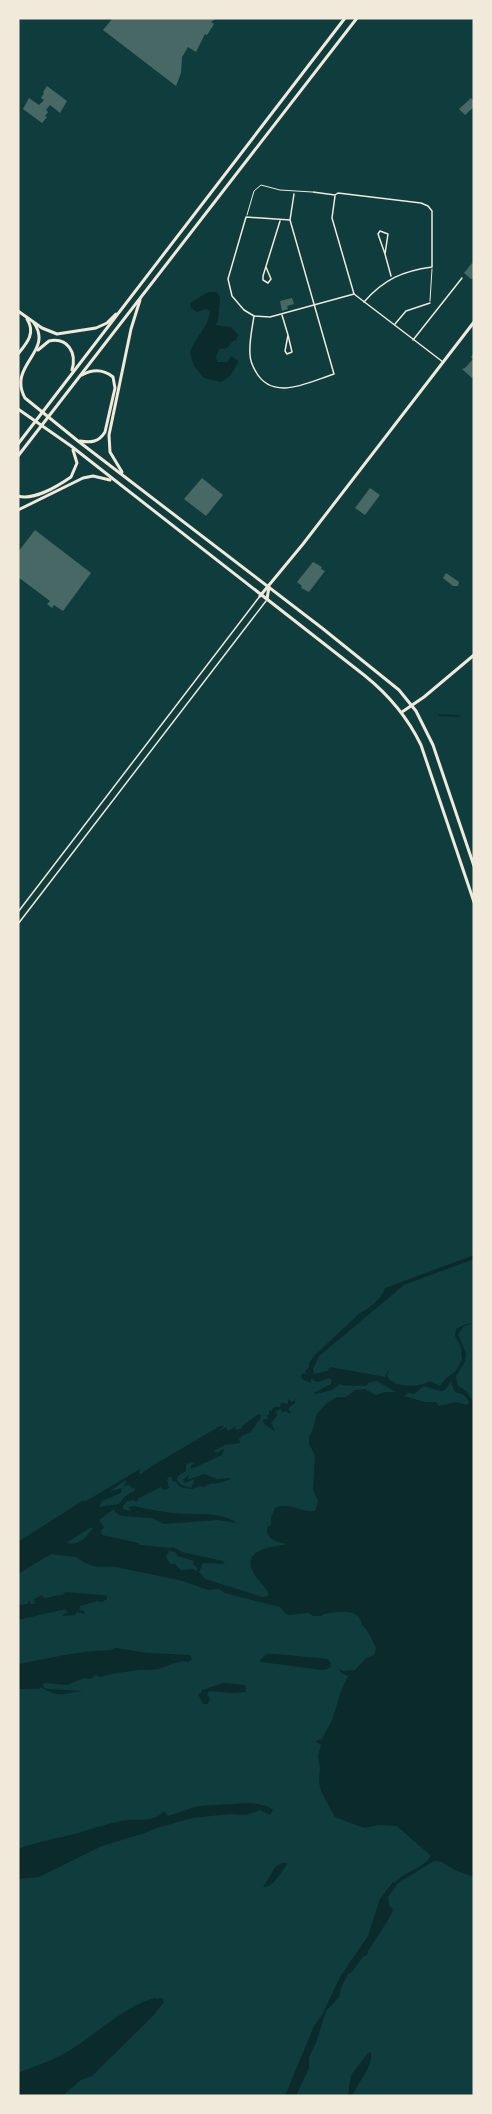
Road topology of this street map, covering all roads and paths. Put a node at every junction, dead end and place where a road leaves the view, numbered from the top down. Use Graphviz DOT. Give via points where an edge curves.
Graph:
graph roads {
  1 [pos="345,18"];
  2 [pos="357,18"];
  3 [pos="314,192"];
  4 [pos="294,194"];
  5 [pos="336,195"];
  6 [pos="246,217"];
  7 [pos="280,220"];
  8 [pos="290,220"];
  9 [pos="385,254"];
  10 [pos="266,267"];
  11 [pos="432,267"];
  12 [pos="392,277"];
  13 [pos="462,278"];
  14 [pos="148,287"];
  15 [pos="354,294"];
  16 [pos="364,302"];
  17 [pos="430,303"];
  18 [pos="314,305"];
  19 [pos="124,306"];
  20 [pos="18,311"];
  21 [pos="282,314"];
  22 [pos="23,315"];
  23 [pos="254,316"];
  24 [pos="474,322"];
  25 [pos="34,323"];
  26 [pos="394,325"];
  27 [pos="288,334"];
  28 [pos="413,340"];
  29 [pos="18,354"];
  30 [pos="30,358"];
  31 [pos="442,362"];
  32 [pos="71,375"];
  33 [pos="78,378"];
  34 [pos="18,408"];
  35 [pos="78,441"];
  36 [pos="18,444"];
  37 [pos="71,446"];
  38 [pos="18,456"];
  39 [pos="130,480"];
  40 [pos="115,482"];
  41 [pos="18,495"];
  42 [pos="18,510"];
  43 [pos="269,586"];
  44 [pos="260,596"];
  45 [pos="267,600"];
  46 [pos="474,655"];
  47 [pos="412,705"];
  48 [pos="402,712"];
  49 [pos="474,866"];
  50 [pos="474,902"];
  51 [pos="18,912"];
  52 [pos="18,924"];
  1 -- 19 [label="main road"];
  2 -- 14 [label="main road"];
  3 -- 5 [label="street"];
  3 -- 6 [label="lane" via="258,186"];
  4 -- 8 [label="street"];
  5 -- 11 [label="street" via="421,203 430,208"];
  5 -- 15 [label="street" via="332,218"];
  6 -- 7 [label="street"];
  6 -- 23 [label="street" via="228,279 232,296"];
  7 -- 8 [label="street"];
  7 -- 10 [label="street"];
  8 -- 18 [label="street"];
  9 -- 9 [label="street" via="388,234 380,231 378,234"];
  9 -- 12 [label="street"];
  11 -- 12 [label="street"];
  11 -- 17 [label="lane"];
  12 -- 16 [label="street"];
  13 -- 28 [label="street"];
  14 -- 33 [label="main road"];
  14 -- 39 [label="main road" via="135,312 109,435 114,462"];
  15 -- 16 [label="street"];
  15 -- 18 [label="street"];
  16 -- 26 [label="street"];
  17 -- 26 [label="street" via="406,311"];
  18 -- 21 [label="street"];
  18 -- 23 [label="street" via="334,374 286,388 262,381 254,369 250,356"];
  19 -- 25 [label="main road" via="107,323 90,330 57,334"];
  19 -- 32 [label="main road"];
  20 -- 22 [label="main road"];
  21 -- 23 [label="street"];
  21 -- 27 [label="street"];
  22 -- 25 [label="main road"];
  22 -- 29 [label="main road" via="31,334"];
  24 -- 31 [label="main road"];
  25 -- 30 [label="main road" via="40,340"];
  26 -- 28 [label="street"];
  27 -- 27 [label="street" via="285,351 291,354 292,349"];
  28 -- 31 [label="street"];
  30 -- 32 [label="main road" via="49,341 62,342 73,354"];
  30 -- 35 [label="main road" via="20,381 23,394"];
  31 -- 43 [label="main road"];
  32 -- 36 [label="main road"];
  33 -- 35 [label="main road" via="100,371 112,377 115,388 103,436 92,442"];
  33 -- 38 [label="main road"];
  34 -- 37 [label="main road"];
  35 -- 39 [label="main road"];
  37 -- 40 [label="main road"];
  37 -- 41 [label="main road" via="77,463 71,477 33,496"];
  39 -- 43 [label="main road"];
  40 -- 42 [label="main road" via="83,477"];
  40 -- 44 [label="main road"];
  43 -- 44 [label="main road"];
  43 -- 45 [label="main road"];
  43 -- 47 [label="main road" via="375,669"];
  44 -- 45 [label="main road"];
  44 -- 51 [label="street"];
  45 -- 48 [label="main road" via="373,683"];
  45 -- 52 [label="street"];
  46 -- 47 [label="main road"];
  47 -- 48 [label="main road"];
  47 -- 49 [label="main road" via="433,745"];
  48 -- 50 [label="main road" via="421,745"];
}
